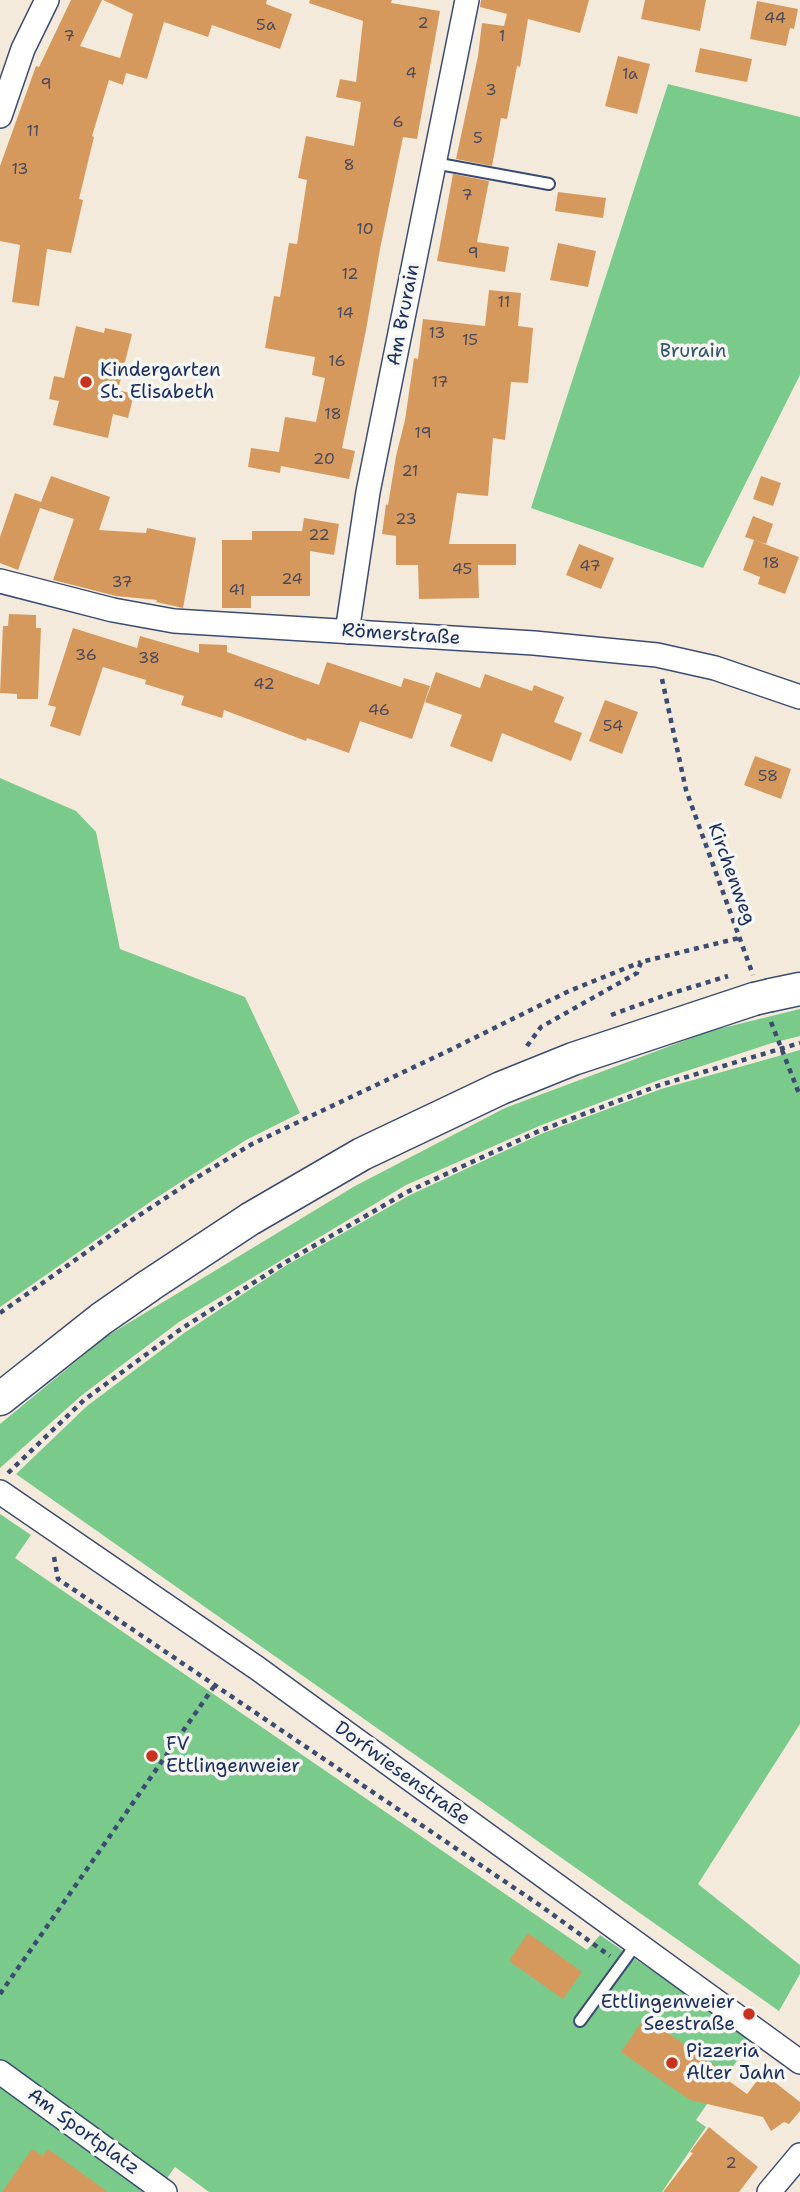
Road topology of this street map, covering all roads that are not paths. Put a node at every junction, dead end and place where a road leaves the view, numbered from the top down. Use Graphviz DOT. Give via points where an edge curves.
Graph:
graph roads {
  1 [pos="47,0"];
  2 [pos="467,0"];
  3 [pos="0,116"];
  4 [pos="434,163"];
  5 [pos="549,184"];
  6 [pos="0,581"];
  7 [pos="347,632"];
  8 [pos="798,690"];
  9 [pos="770,996"];
  10 [pos="0,1399"];
  11 [pos="0,1492"];
  12 [pos="637,1943"];
  13 [pos="580,2021"];
  14 [pos="800,2062"];
  15 [pos="0,2072"];
  16 [pos="800,2155"];
  17 [pos="165,2192"];
  18 [pos="769,2192"];
  1 -- 3 [label="street" via="23,49"];
  2 -- 4 [label="street, Am Brurain"];
  4 -- 5 [label="lane"];
  4 -- 7 [label="street, Am Brurain" via="368,492"];
  6 -- 7 [label="street, Römerstraße" via="174,621"];
  7 -- 8 [label="street, Römerstraße" via="657,655"];
  9 -- 10 [label="main road" via="561,1064 362,1154 250,1219 150,1285"];
  11 -- 12 [label="street, Dorfwiesenstraße" via="257,1668"];
  12 -- 13 [label="lane"];
  12 -- 14 [label="street, Dorfwiesenstraße"];
  15 -- 17 [label="street, Am Sportplatz"];
  16 -- 18 [label="street"];
}
